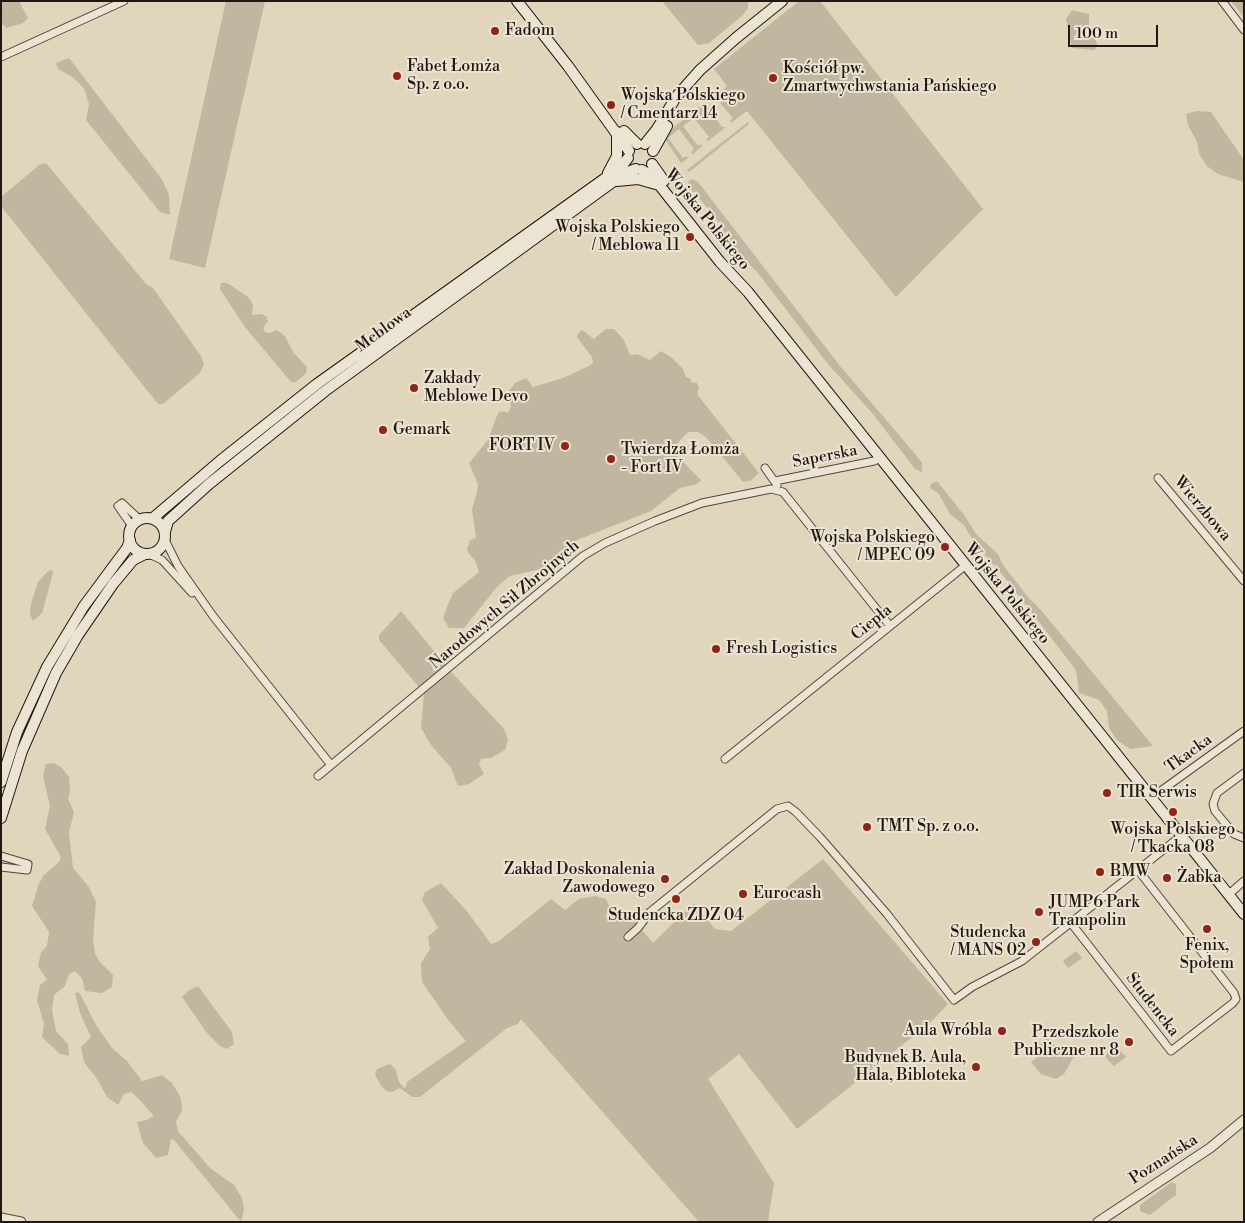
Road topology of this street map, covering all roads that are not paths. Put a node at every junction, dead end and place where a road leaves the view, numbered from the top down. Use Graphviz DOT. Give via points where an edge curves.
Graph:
graph roads {
  1 [pos="124,1"];
  2 [pos="517,1"];
  3 [pos="782,1"];
  4 [pos="1222,1"];
  5 [pos="1244,30"];
  6 [pos="1,57"];
  7 [pos="568,66"];
  8 [pos="694,77"];
  9 [pos="617,132"];
  10 [pos="635,150"];
  11 [pos="653,151"];
  12 [pos="652,164"];
  13 [pos="639,170"];
  14 [pos="606,176"];
  15 [pos="616,181"];
  16 [pos="659,185"];
  17 [pos="748,292"];
  18 [pos="880,458"];
  19 [pos="765,468"];
  20 [pos="1158,478"];
  21 [pos="775,480"];
  22 [pos="779,490"];
  23 [pos="120,504"];
  24 [pos="153,518"];
  25 [pos="136,523"];
  26 [pos="165,536"];
  27 [pos="130,540"];
  28 [pos="147,554"];
  29 [pos="966,565"];
  30 [pos="1244,581"];
  31 [pos="213,616"];
  32 [pos="890,626"];
  33 [pos="1244,731"];
  34 [pos="725,759"];
  35 [pos="331,765"];
  36 [pos="1244,773"];
  37 [pos="318,776"];
  38 [pos="1,782"];
  39 [pos="1151,798"];
  40 [pos="1,818"];
  41 [pos="1181,836"];
  42 [pos="1244,838"];
  43 [pos="1,856"];
  44 [pos="1,867"];
  45 [pos="1138,870"];
  46 [pos="1244,881"];
  47 [pos="1228,895"];
  48 [pos="1244,914"];
  49 [pos="1071,924"];
  50 [pos="628,937"];
  51 [pos="1244,1120"];
  52 [pos="1,1218"];
  53 [pos="21,1222"];
  54 [pos="1098,1222"];
  1 -- 6 [label="street"];
  2 -- 7 [label="main road"];
  3 -- 8 [label="main road" via="714,56"];
  4 -- 5 [label="street"];
  7 -- 9 [label="main road"];
  7 -- 10 [label="main road" via="588,86"];
  8 -- 10 [label="main road, Meblowa" via="676,97 657,129"];
  8 -- 11 [label="main road"];
  9 -- 10 [label="main road"];
  9 -- 14 [label="main road" via="617,156"];
  10 -- 11 [label="main road"];
  10 -- 13 [label="main road, Wojska Polskiego"];
  10 -- 14 [label="main road, Meblowa" via="621,167"];
  11 -- 12 [label="main road"];
  12 -- 13 [label="main road, Meblowa"];
  12 -- 17 [label="main road, Wojska Polskiego"];
  13 -- 15 [label="main road, Meblowa"];
  13 -- 16 [label="main road, Wojska Polskiego"];
  14 -- 24 [label="main road, Meblowa" via="317,384"];
  15 -- 16 [label="main road" via="638,179"];
  15 -- 26 [label="main road, Meblowa" via="318,397 168,521"];
  16 -- 17 [label="main road, Wojska Polskiego"];
  17 -- 18 [label="main road, Wojska Polskiego"];
  18 -- 21 [label="street, Saperska"];
  18 -- 29 [label="main road, Wojska Polskiego"];
  19 -- 21 [label="street"];
  20 -- 30 [label="street, Wierzbowa"];
  21 -- 22 [label="street"];
  22 -- 32 [label="street"];
  22 -- 35 [label="street, Narodowych Sił Zbrojnych" via="689,507 594,549"];
  23 -- 25 [label="street"];
  24 -- 25 [label="main road"];
  24 -- 26 [label="main road" via="159,522"];
  25 -- 27 [label="main road"];
  26 -- 28 [label="main road" via="161,548"];
  26 -- 31 [label="street" via="174,559"];
  27 -- 28 [label="main road" via="135,549"];
  27 -- 38 [label="main road" via="47,667 17,732"];
  28 -- 31 [label="street" via="162,560"];
  28 -- 40 [label="main road" via="133,560 113,584 56,673 24,744"];
  29 -- 32 [label="street, Ciepła"];
  29 -- 39 [label="main road, Wojska Polskiego"];
  31 -- 35 [label="street"];
  32 -- 34 [label="street, Ciepła"];
  33 -- 39 [label="street, Tkacka"];
  35 -- 37 [label="street, Narodowych Sił Zbrojnych"];
  36 -- 42 [label="street" via="1216,794 1213,804 1231,831"];
  39 -- 41 [label="main road, Wojska Polskiego"];
  41 -- 45 [label="street"];
  41 -- 47 [label="main road, Wojska Polskiego"];
  43 -- 44 [label="street" via="28,867"];
  45 -- 49 [label="street"];
  45 -- 49 [label="street, Studencka" via="1234,993 1236,999 1233,1003 1171,1051"];
  46 -- 47 [label="street"];
  47 -- 48 [label="main road, Wojska Polskiego"];
  49 -- 50 [label="street" via="1022,961 954,1000 893,922 820,837 788,806 777,809 650,912"];
  51 -- 54 [label="street, Poznańska" via="1210,1148"];
  52 -- 53 [label="street"];
}
